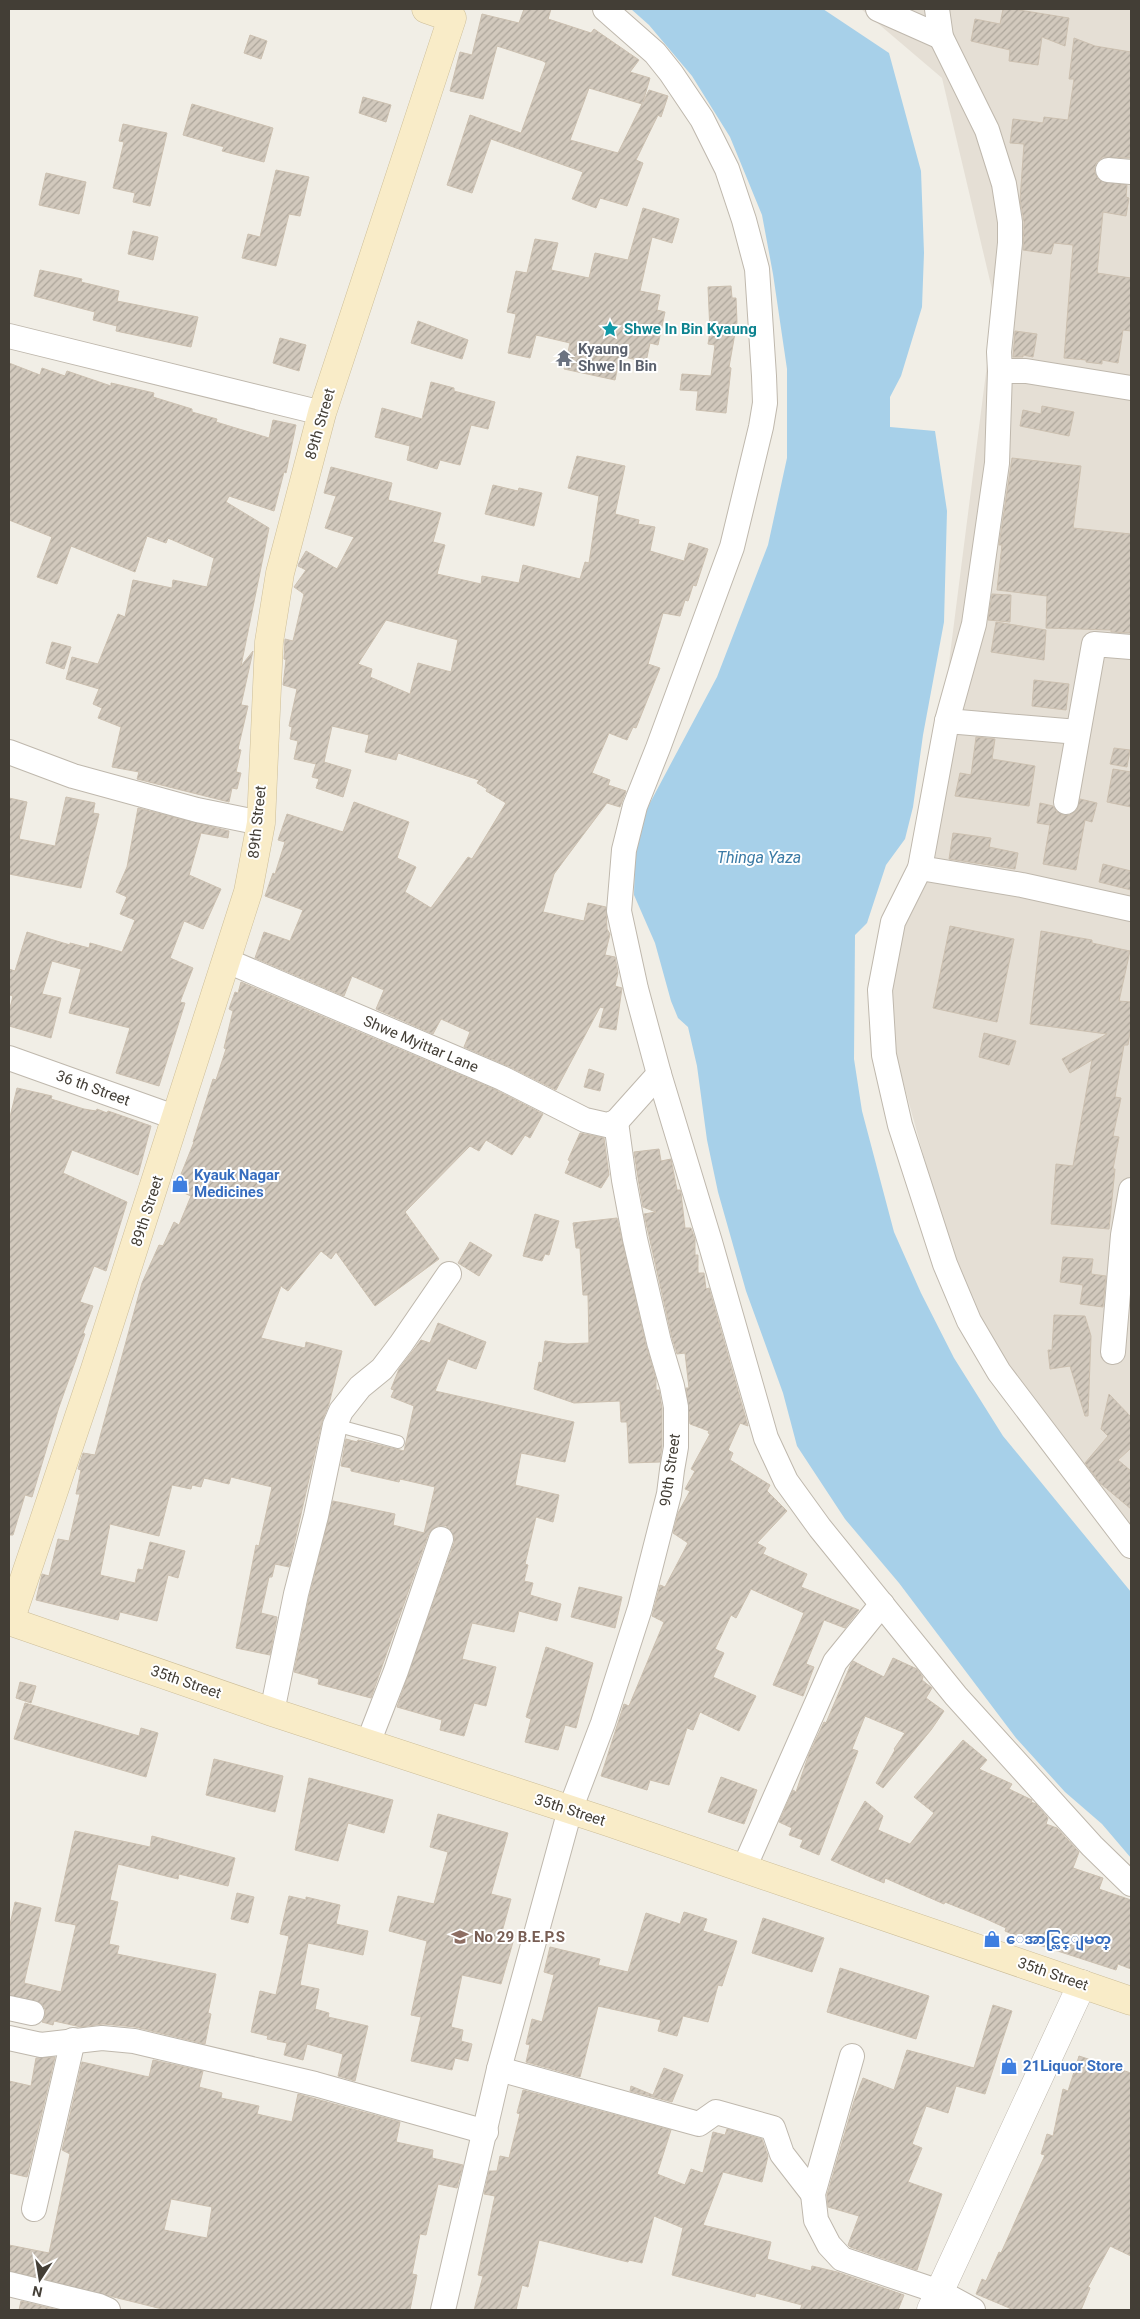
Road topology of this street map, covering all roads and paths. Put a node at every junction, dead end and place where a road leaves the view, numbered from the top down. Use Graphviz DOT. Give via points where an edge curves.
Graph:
graph roads {
  1 [pos="426,9"];
  2 [pos="605,9"];
  3 [pos="878,9"];
  4 [pos="937,9"];
  5 [pos="454,13"];
  6 [pos="941,37"];
  7 [pos="1108,170"];
  8 [pos="1131,172"];
  9 [pos="9,336"];
  10 [pos="1000,372"];
  11 [pos="1131,388"];
  12 [pos="322,414"];
  13 [pos="1131,647"];
  14 [pos="947,721"];
  15 [pos="1078,732"];
  16 [pos="9,752"];
  17 [pos="1066,802"];
  18 [pos="261,824"];
  19 [pos="920,868"];
  20 [pos="1131,909"];
  21 [pos="225,960"];
  22 [pos="9,1059"];
  23 [pos="659,1074"];
  24 [pos="177,1118"];
  25 [pos="616,1122"];
  26 [pos="1131,1190"];
  27 [pos="449,1274"];
  28 [pos="1113,1352"];
  29 [pos="335,1425"];
  30 [pos="398,1442"];
  31 [pos="442,1539"];
  32 [pos="1131,1546"];
  33 [pos="882,1604"];
  34 [pos="9,1622"];
  35 [pos="272,1712"];
  36 [pos="368,1744"];
  37 [pos="570,1810"];
  38 [pos="744,1868"];
  39 [pos="1131,1884"];
  40 [pos="1082,1984"];
  41 [pos="1131,2001"];
  42 [pos="9,2008"];
  43 [pos="32,2013"];
  44 [pos="9,2038"];
  45 [pos="73,2040"];
  46 [pos="852,2056"];
  47 [pos="499,2069"];
  48 [pos="486,2132"];
  49 [pos="813,2194"];
  50 [pos="34,2209"];
  51 [pos="9,2284"];
  52 [pos="935,2301"];
  53 [pos="108,2310"];
  54 [pos="443,2310"];
  55 [pos="972,2310"];
  1 -- 5 [label="main road"];
  2 -- 23 [label="street" via="655,53 671,73 702,119 726,169 757,269 764,376 765,403 761,427 732,547 634,806 624,850 619,911"];
  3 -- 6 [label="street"];
  4 -- 6 [label="street"];
  5 -- 12 [label="main road, 89th Street"];
  6 -- 10 [label="street" via="987,130 1004,184 1010,243 999,352"];
  7 -- 8 [label="street"];
  9 -- 12 [label="street"];
  10 -- 11 [label="street" via="1026,371"];
  10 -- 14 [label="street" via="997,463 974,624"];
  12 -- 18 [label="main road, 89th Street" via="273,607 266,686"];
  13 -- 15 [label="street" via="1094,644"];
  14 -- 15 [label="street"];
  14 -- 19 [label="street"];
  15 -- 17 [label="street"];
  16 -- 18 [label="street" via="73,776"];
  18 -- 21 [label="main road, 89th Street" via="248,892"];
  19 -- 20 [label="street" via="1022,884"];
  19 -- 32 [label="street" via="893,922 880,990 884,1055 900,1125 945,1264 969,1320 999,1372"];
  21 -- 24 [label="main road, 89th Street"];
  21 -- 25 [label="street, Shwe Myittar Lane" via="502,1078 585,1120 607,1125"];
  22 -- 24 [label="street, 36 th Street"];
  23 -- 25 [label="street"];
  23 -- 33 [label="street" via="766,1438 786,1481 801,1503"];
  24 -- 34 [label="main road, 89th Street"];
  25 -- 37 [label="street, 90th Street" via="635,1239 676,1407 676,1447 669,1494 640,1608 603,1723"];
  26 -- 28 [label="street"];
  27 -- 29 [label="street" via="401,1344 382,1368 360,1387"];
  29 -- 30 [label="lane"];
  29 -- 35 [label="street"];
  31 -- 36 [label="street"];
  33 -- 38 [label="street" via="836,1662"];
  33 -- 39 [label="street" via="956,1696 1092,1846"];
  34 -- 35 [label="main road, 35th Street"];
  35 -- 36 [label="main road, 35th Street"];
  36 -- 37 [label="main road, 35th Street"];
  37 -- 38 [label="main road, 35th Street"];
  37 -- 47 [label="street, 90th Street"];
  38 -- 40 [label="main road, 35th Street"];
  40 -- 41 [label="main road, 35th Street"];
  40 -- 52 [label="street"];
  42 -- 43 [label="street"];
  44 -- 45 [label="street" via="42,2045"];
  45 -- 48 [label="street" via="134,2041 211,2058"];
  45 -- 50 [label="street"];
  46 -- 49 [label="street"];
  47 -- 48 [label="street, 90th Street"];
  47 -- 49 [label="street" via="699,2124 716,2112 774,2128 782,2154"];
  48 -- 54 [label="street, 90th Street"];
  49 -- 52 [label="street" via="816,2220 842,2259"];
  51 -- 53 [label="street"];
  52 -- 55 [label="street"];
}
